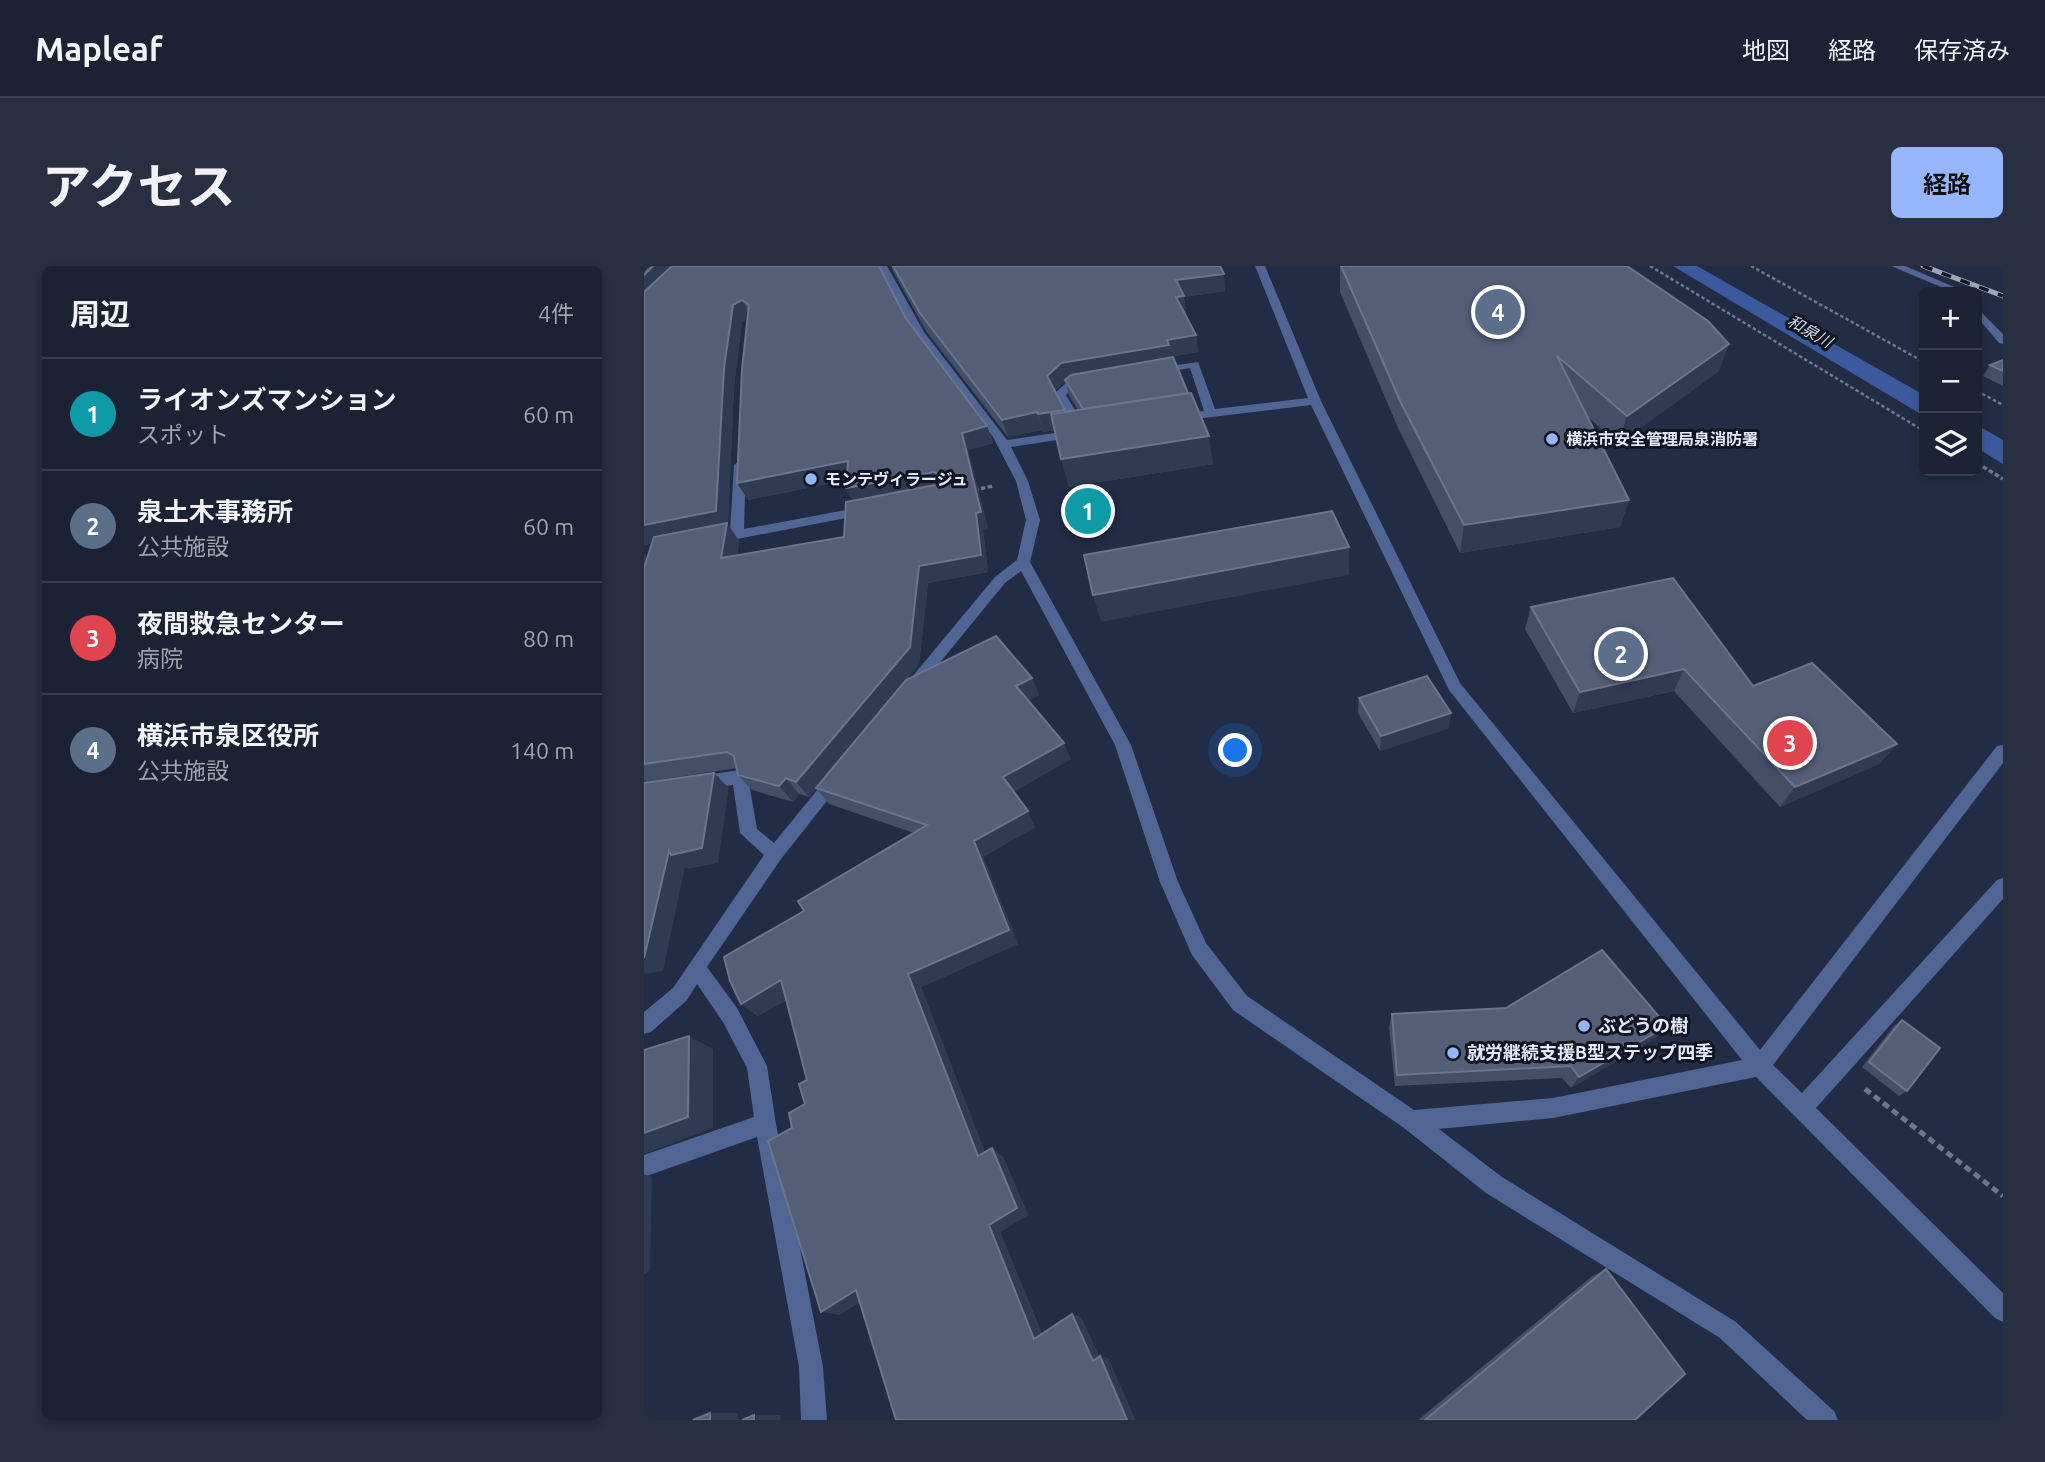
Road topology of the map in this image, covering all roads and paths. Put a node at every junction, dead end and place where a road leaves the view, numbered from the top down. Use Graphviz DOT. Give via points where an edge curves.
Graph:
graph roads {
  1 [pos="1260,266"];
  2 [pos="1650,266"];
  3 [pos="1751,266"];
  4 [pos="1896,266"];
  5 [pos="887,268"];
  6 [pos="1948,287"];
  7 [pos="1982,317"];
  8 [pos="2003,341"];
  9 [pos="1919,359"];
  10 [pos="1139,374"];
  11 [pos="1098,380"];
  12 [pos="1982,394"];
  13 [pos="1315,401"];
  14 [pos="2003,405"];
  15 [pos="1210,412"];
  16 [pos="1172,418"];
  17 [pos="1919,429"];
  18 [pos="1003,444"];
  19 [pos="740,456"];
  20 [pos="1982,466"];
  21 [pos="2003,479"];
  22 [pos="1022,481"];
  23 [pos="969,491"];
  24 [pos="888,506"];
  25 [pos="737,535"];
  26 [pos="698,542"];
  27 [pos="1023,562"];
  28 [pos="896,706"];
  29 [pos="2003,751"];
  30 [pos="844,770"];
  31 [pos="685,785"];
  32 [pos="775,854"];
  33 [pos="2003,886"];
  34 [pos="696,967"];
  35 [pos="644,1025"];
  36 [pos="1760,1066"];
  37 [pos="1839,1067"];
  38 [pos="1802,1108"];
  39 [pos="1411,1121"];
  40 [pos="765,1124"];
  41 [pos="644,1166"];
  42 [pos="2003,1196"];
  43 [pos="2003,1310"];
  44 [pos="814,1420"];
  45 [pos="1825,1420"];
  1 -- 13 [label="street"];
  2 -- 17 [label="path"];
  3 -- 9 [label="path"];
  4 -- 6 [label="street"];
  5 -- 18 [label="street" via="919,333"];
  7 -- 8 [label="street"];
  10 -- 15 [label="street" via="1194,365"];
  11 -- 18 [label="street" via="1070,385 1060,394 1089,432"];
  12 -- 14 [label="path"];
  13 -- 15 [label="street"];
  13 -- 36 [label="street" via="1454,686"];
  15 -- 16 [label="street"];
  18 -- 22 [label="street"];
  19 -- 25 [label="street"];
  20 -- 21 [label="path"];
  22 -- 23 [label="path"];
  22 -- 27 [label="street" via="1033,520"];
  24 -- 25 [label="street"];
  25 -- 26 [label="street"];
  27 -- 28 [label="street" via="1000,580"];
  27 -- 39 [label="street" via="1123,745 1169,882 1199,949 1240,1003"];
  29 -- 36 [label="street"];
  30 -- 32 [label="street"];
  31 -- 32 [label="street" via="740,777 748,833"];
  32 -- 34 [label="street"];
  33 -- 37 [label="street"];
  34 -- 35 [label="street" via="680,995"];
  34 -- 40 [label="street" via="730,1014 757,1066"];
  36 -- 38 [label="street"];
  36 -- 39 [label="street" via="1553,1108"];
  37 -- 38 [label="street"];
  37 -- 42 [label="path"];
  38 -- 43 [label="street"];
  39 -- 45 [label="street" via="1494,1185 1728,1330"];
  40 -- 41 [label="street"];
  40 -- 44 [label="street" via="811,1367"];
}
